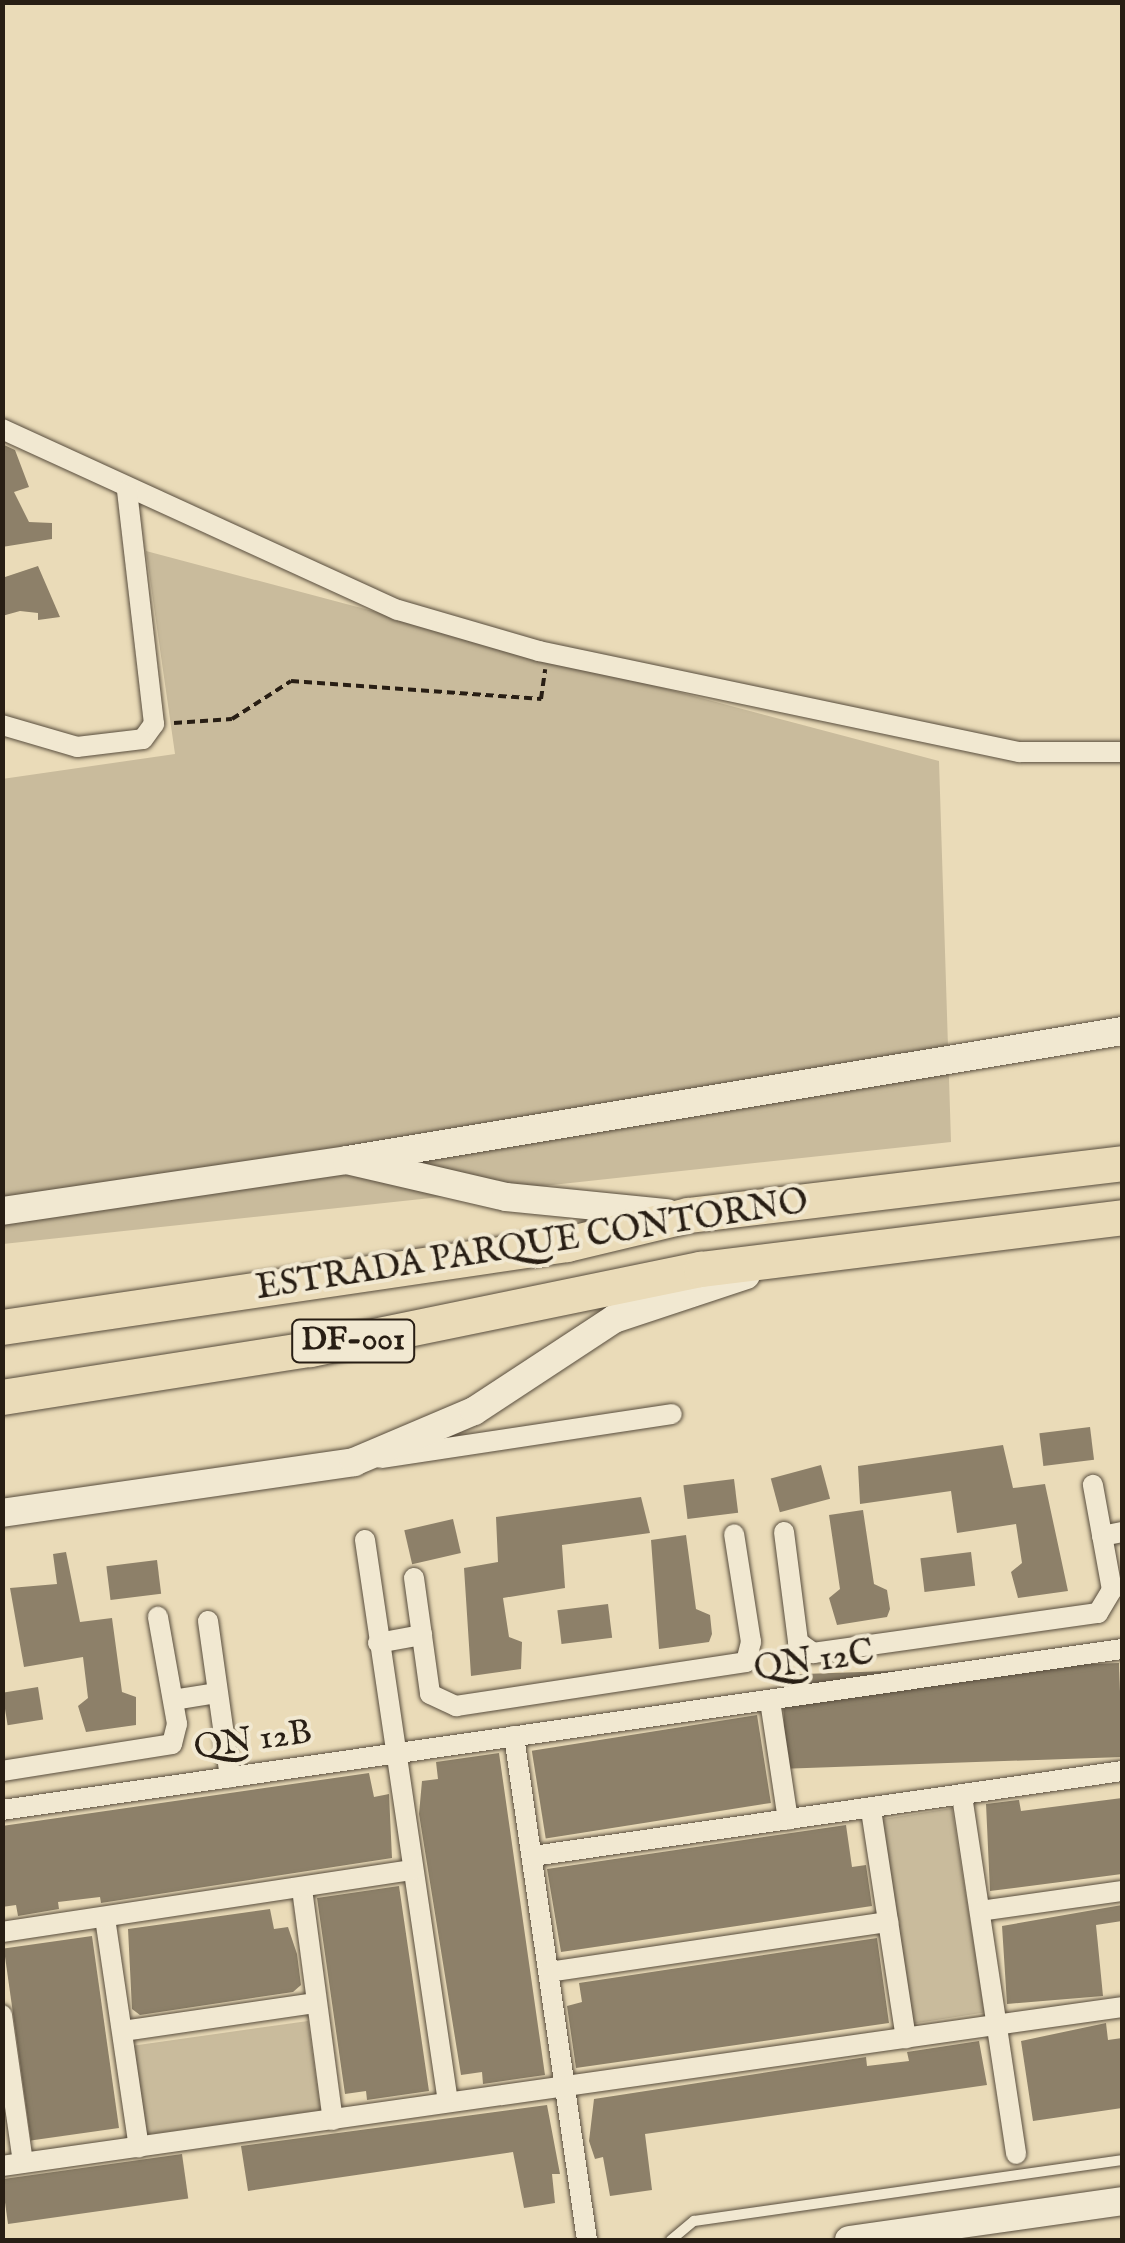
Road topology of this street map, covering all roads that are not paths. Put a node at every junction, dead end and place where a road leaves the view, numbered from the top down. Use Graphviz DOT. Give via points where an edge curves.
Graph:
graph roads {
  1 [pos="2,430"];
  2 [pos="127,491"];
  3 [pos="2,726"];
  4 [pos="1122,752"];
  5 [pos="1122,1031"];
  6 [pos="347,1160"];
  7 [pos="1122,1165"];
  8 [pos="2,1212"];
  9 [pos="688,1215"];
  10 [pos="1122,1216"];
  11 [pos="811,1256"];
  12 [pos="2,1328"];
  13 [pos="2,1398"];
  14 [pos="672,1414"];
  15 [pos="354,1462"];
  16 [pos="1093,1485"];
  17 [pos="2,1513"];
  18 [pos="784,1532"];
  19 [pos="734,1534"];
  20 [pos="1112,1534"];
  21 [pos="365,1540"];
  22 [pos="414,1578"];
  23 [pos="158,1617"];
  24 [pos="208,1621"];
  25 [pos="422,1635"];
  26 [pos="378,1642"];
  27 [pos="1122,1650"];
  28 [pos="217,1693"];
  29 [pos="173,1700"];
  30 [pos="770,1701"];
  31 [pos="514,1736"];
  32 [pos="396,1752"];
  33 [pos="2,1770"];
  34 [pos="1122,1771"];
  35 [pos="230,1777"];
  36 [pos="962,1796"];
  37 [pos="2,1810"];
  38 [pos="870,1810"];
  39 [pos="788,1820"];
  40 [pos="533,1856"];
  41 [pos="412,1870"];
  42 [pos="302,1889"];
  43 [pos="1122,1891"];
  44 [pos="980,1911"];
  45 [pos="105,1918"];
  46 [pos="888,1922"];
  47 [pos="2,1932"];
  48 [pos="549,1972"];
  49 [pos="316,2003"];
  50 [pos="1122,2007"];
  51 [pos="2,2015"];
  52 [pos="997,2025"];
  53 [pos="123,2031"];
  54 [pos="906,2038"];
  55 [pos="564,2086"];
  56 [pos="448,2102"];
  57 [pos="333,2120"];
  58 [pos="139,2147"];
  59 [pos="1016,2154"];
  60 [pos="1122,2160"];
  61 [pos="13,2165"];
  62 [pos="1122,2201"];
  63 [pos="587,2240"];
  64 [pos="672,2240"];
  65 [pos="849,2240"];
  1 -- 2 [label="street"];
  2 -- 3 [label="street" via="154,724 143,739 77,746"];
  2 -- 4 [label="street" via="398,610 548,653 1020,752"];
  5 -- 6 [label="main road"];
  6 -- 8 [label="main road"];
  6 -- 9 [label="main road" via="506,1197"];
  7 -- 9 [label="highway, ESTRADA PARQUE CONTORNO / DF-001"];
  7 -- 10 [label="highway" via="1097,1184 1094,1196"];
  9 -- 12 [label="highway, ESTRADA PARQUE CONTORNO / DF-001" via="566,1244"];
  10 -- 11 [label="highway, ESTRADA PARQUE CONTORNO / DF-001"];
  11 -- 13 [label="highway, ESTRADA PARQUE CONTORNO / DF-001"];
  11 -- 15 [label="main road" via="614,1319 474,1412"];
  14 -- 15 [label="street"];
  15 -- 17 [label="main road"];
  16 -- 20 [label="street"];
  18 -- 20 [label="street" via="798,1642 813,1653 1104,1611 1112,1590"];
  19 -- 25 [label="street" via="751,1642 746,1662 736,1666 446,1706 430,1694"];
  21 -- 26 [label="street"];
  22 -- 25 [label="street"];
  23 -- 29 [label="street"];
  24 -- 28 [label="street"];
  25 -- 26 [label="street"];
  26 -- 32 [label="street"];
  27 -- 30 [label="street, QN 12C"];
  28 -- 29 [label="street"];
  28 -- 35 [label="street"];
  29 -- 33 [label="street" via="177,1734 166,1748"];
  30 -- 31 [label="street, QN 12C"];
  30 -- 39 [label="street"];
  31 -- 32 [label="street, QN 12B"];
  31 -- 40 [label="street"];
  32 -- 35 [label="street, QN 12B"];
  32 -- 41 [label="street"];
  34 -- 36 [label="street"];
  35 -- 37 [label="street, QN 12B"];
  36 -- 38 [label="street"];
  36 -- 44 [label="street"];
  38 -- 39 [label="street"];
  38 -- 46 [label="street"];
  39 -- 40 [label="street"];
  40 -- 48 [label="street"];
  41 -- 42 [label="street"];
  41 -- 56 [label="street"];
  42 -- 45 [label="street"];
  42 -- 49 [label="street"];
  43 -- 44 [label="street"];
  44 -- 52 [label="street"];
  45 -- 47 [label="street"];
  45 -- 53 [label="street"];
  46 -- 48 [label="street"];
  46 -- 54 [label="street"];
  48 -- 55 [label="street"];
  49 -- 53 [label="street"];
  49 -- 57 [label="street"];
  50 -- 52 [label="street"];
  51 -- 61 [label="street"];
  52 -- 54 [label="street"];
  52 -- 59 [label="street"];
  53 -- 58 [label="street"];
  54 -- 55 [label="street"];
  55 -- 56 [label="street"];
  55 -- 63 [label="street"];
  56 -- 57 [label="street"];
  57 -- 58 [label="street"];
  58 -- 61 [label="street"];
  60 -- 64 [label="lane" via="694,2221"];
  62 -- 65 [label="main road"];
}
